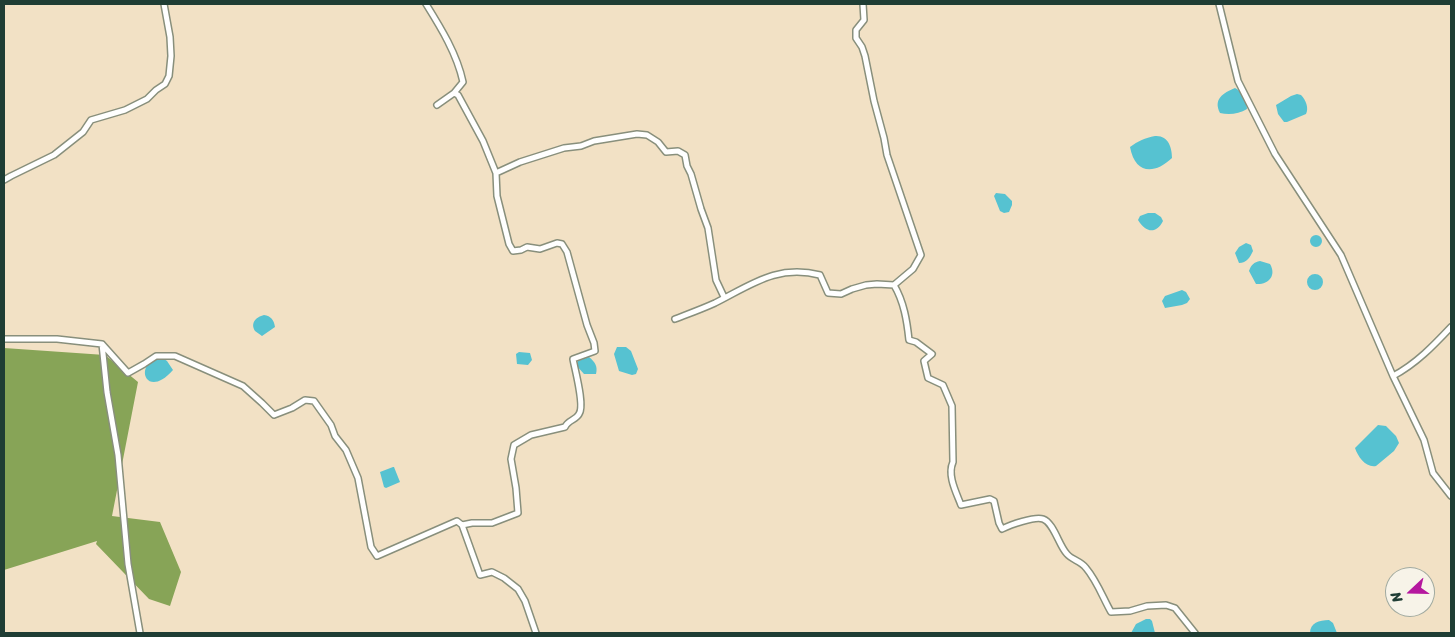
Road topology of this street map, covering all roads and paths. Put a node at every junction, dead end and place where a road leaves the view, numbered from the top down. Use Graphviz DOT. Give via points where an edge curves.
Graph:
graph roads {
  1 [pos="164,4"];
  2 [pos="426,4"];
  3 [pos="863,4"];
  4 [pos="1219,4"];
  5 [pos="454,93"];
  6 [pos="437,105"];
  7 [pos="496,172"];
  8 [pos="4,180"];
  9 [pos="894,285"];
  10 [pos="724,298"];
  11 [pos="675,319"];
  12 [pos="1451,327"];
  13 [pos="4,339"];
  14 [pos="102,344"];
  15 [pos="1393,376"];
  16 [pos="1451,496"];
  17 [pos="462,525"];
  18 [pos="140,633"];
  19 [pos="536,633"];
  20 [pos="1195,633"];
  1 -- 8 [label="street" via="171,56 170,76 165,84 147,99 91,120 83,132 54,155"];
  2 -- 5 [label="street" via="460,68 463,82"];
  3 -- 9 [label="street" via="864,20 856,30 856,38 862,47 887,155 921,255 913,269"];
  4 -- 15 [label="street" via="1238,81 1275,154 1341,255"];
  5 -- 6 [label="street"];
  5 -- 7 [label="street" via="479,133"];
  7 -- 10 [label="street" via="564,148 636,134 647,135 666,152 678,151 685,155 708,228 716,280"];
  7 -- 17 [label="street" via="497,196 509,244 513,251 562,244 595,351 573,359 582,408 579,416 565,427 531,435 514,445 511,459 518,513 492,524"];
  9 -- 10 [label="street" via="872,284 841,294 828,292 820,275 800,272 759,279"];
  9 -- 20 [label="street" via="904,310 909,340 932,354 924,361 928,378 943,386 952,406 953,462 950,468 961,505 990,498 994,501 1002,529 1038,518 1045,520 1067,555 1087,569 1111,612 1166,605 1175,608"];
  10 -- 11 [label="street"];
  12 -- 15 [label="street" via="1432,348"];
  13 -- 14 [label="street" via="57,339"];
  14 -- 17 [label="street" via="128,373 156,356 175,356 243,386 274,415 305,400 314,401 346,450 358,478 371,547 377,556 457,521"];
  14 -- 18 [label="street" via="118,455 128,564"];
  15 -- 16 [label="street" via="1424,440 1433,473"];
  17 -- 19 [label="street" via="480,575 492,572 518,589"];
}
